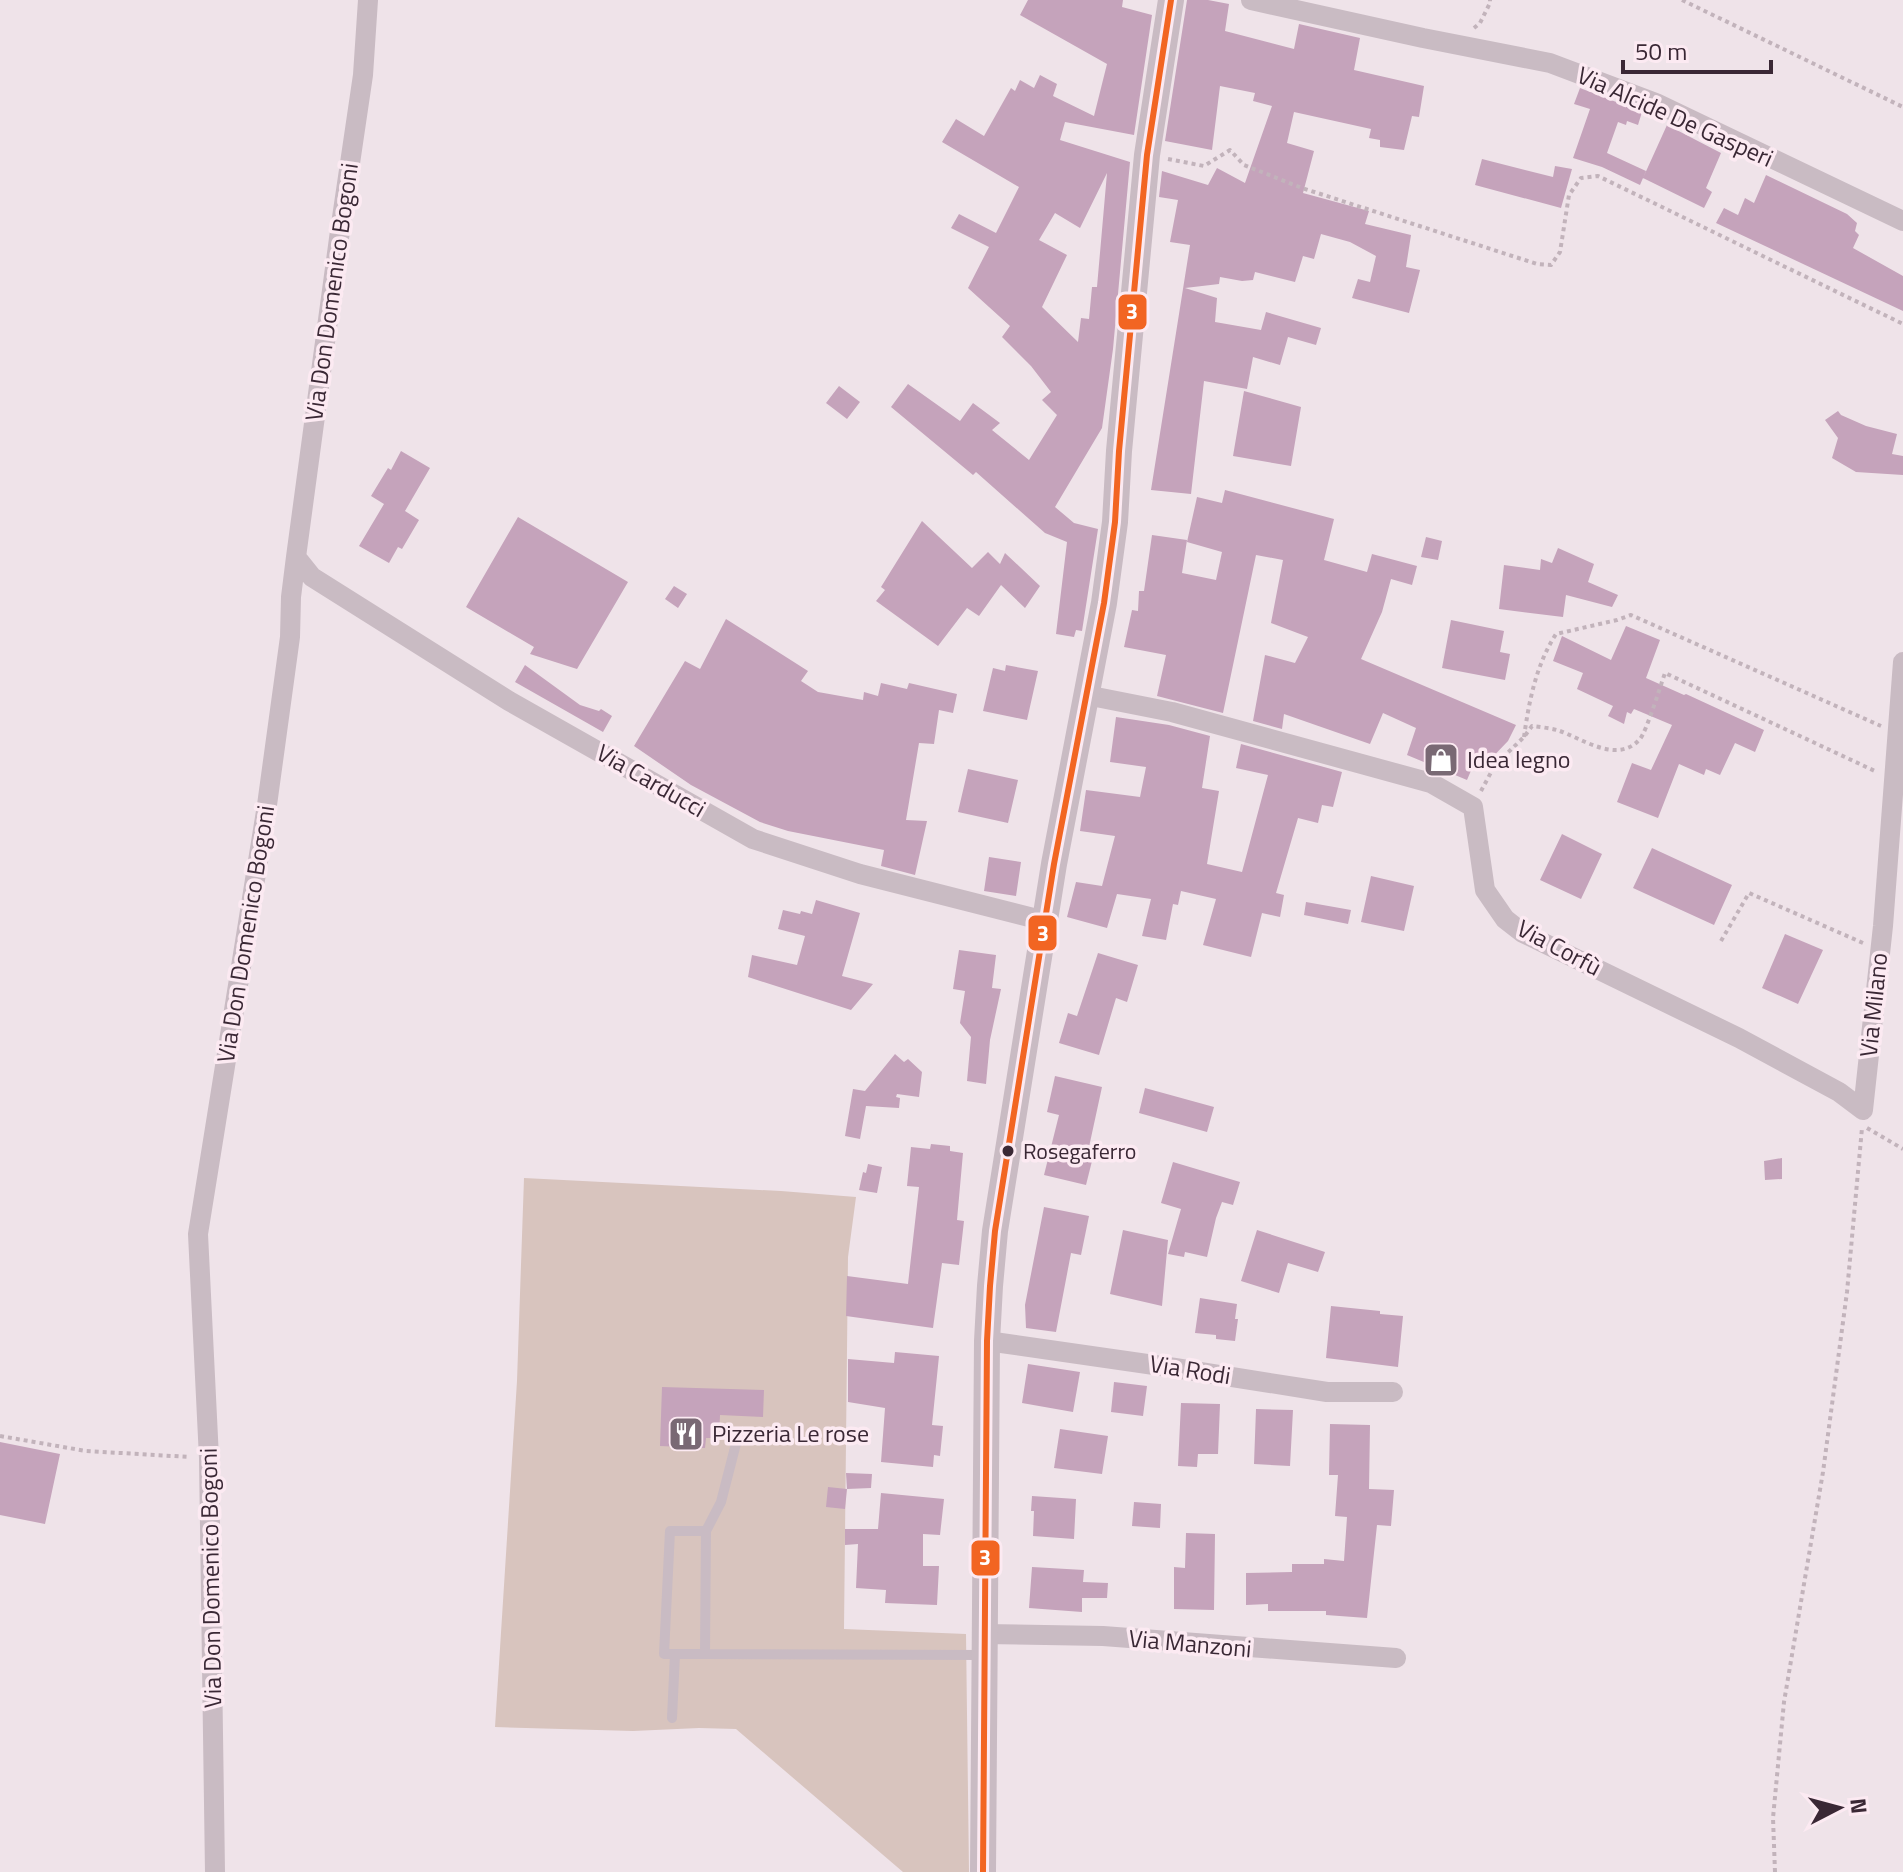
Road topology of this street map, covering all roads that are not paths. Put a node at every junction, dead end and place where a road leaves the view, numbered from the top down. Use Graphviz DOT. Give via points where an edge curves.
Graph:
graph roads {
  1 [pos="368,0"];
  2 [pos="1171,0"];
  3 [pos="1251,0"];
  4 [pos="1903,221"];
  5 [pos="296,557"];
  6 [pos="1903,662"];
  7 [pos="1086,695"];
  8 [pos="1045,921"];
  9 [pos="1863,1110"];
  10 [pos="987,1341"];
  11 [pos="1393,1392"];
  12 [pos="739,1432"];
  13 [pos="706,1531"];
  14 [pos="984,1645"];
  15 [pos="675,1654"];
  16 [pos="705,1654"];
  17 [pos="1396,1658"];
  18 [pos="672,1718"];
  19 [pos="215,1872"];
  20 [pos="983,1872"];
  1 -- 5 [label="street, Via Don Domenico Bogoni" via="363,75"];
  2 -- 7 [label="street" via="1147,155 1115,522"];
  3 -- 4 [label="street, Via Alcide De Gasperi" via="1550,63 1656,103"];
  5 -- 8 [label="street, Via Carducci" via="312,577 509,701 753,839 860,874"];
  5 -- 19 [label="street, Via Don Domenico Bogoni" via="267,805 198,1234 209,1458"];
  6 -- 9 [label="street, Via Milano"];
  7 -- 8 [label="street"];
  7 -- 9 [label="street, Via Corfù" via="1172,712 1431,783 1473,807 1485,890 1505,919 1523,933 1739,1038"];
  8 -- 10 [label="street" via="995,1231"];
  10 -- 11 [label="street, Via Rodi" via="1327,1392"];
  10 -- 14 [label="street"];
  12 -- 13 [label="lane" via="721,1502"];
  13 -- 15 [label="lane" via="670,1531 664,1654"];
  13 -- 16 [label="lane"];
  14 -- 16 [label="lane"];
  14 -- 17 [label="street, Via Manzoni" via="1103,1636"];
  14 -- 20 [label="street"];
  15 -- 16 [label="lane"];
  15 -- 18 [label="lane"];
}
